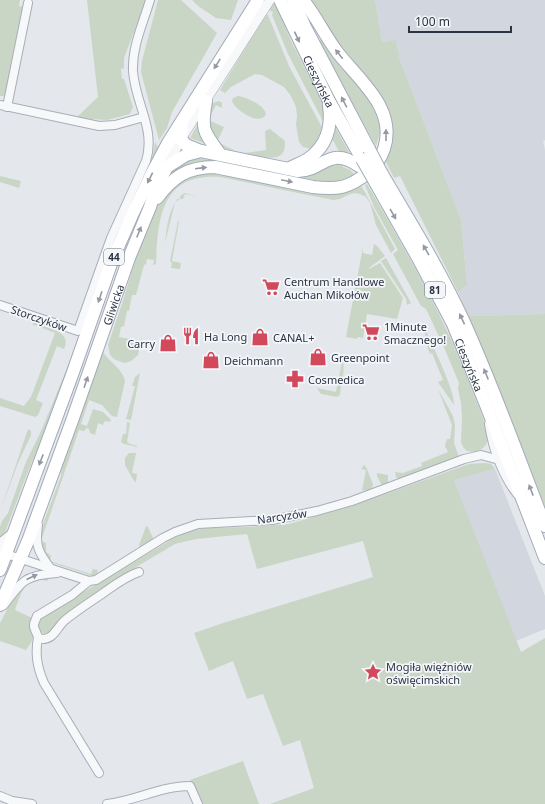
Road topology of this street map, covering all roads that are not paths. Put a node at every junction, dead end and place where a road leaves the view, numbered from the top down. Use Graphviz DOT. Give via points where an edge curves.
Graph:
graph roads {
  1 [pos="150,0"];
  2 [pos="246,0"];
  3 [pos="258,0"];
  4 [pos="270,0"];
  5 [pos="280,0"];
  6 [pos="293,0"];
  7 [pos="303,0"];
  8 [pos="28,3"];
  9 [pos="238,31"];
  10 [pos="206,101"];
  11 [pos="329,102"];
  12 [pos="4,106"];
  13 [pos="144,117"];
  14 [pos="182,121"];
  15 [pos="181,139"];
  16 [pos="168,143"];
  17 [pos="201,151"];
  18 [pos="217,153"];
  19 [pos="360,163"];
  20 [pos="167,167"];
  21 [pos="288,169"];
  22 [pos="378,177"];
  23 [pos="150,207"];
  24 [pos="0,305"];
  25 [pos="486,405"];
  26 [pos="492,444"];
  27 [pos="481,455"];
  28 [pos="499,460"];
  29 [pos="523,502"];
  30 [pos="39,511"];
  31 [pos="545,526"];
  32 [pos="15,529"];
  33 [pos="0,543"];
  34 [pos="2,554"];
  35 [pos="21,558"];
  36 [pos="545,558"];
  37 [pos="51,569"];
  38 [pos="0,570"];
  39 [pos="60,572"];
  40 [pos="139,572"];
  41 [pos="89,581"];
  42 [pos="0,604"];
  43 [pos="0,610"];
  44 [pos="38,637"];
  45 [pos="99,773"];
  46 [pos="0,796"];
  47 [pos="12,802"];
  48 [pos="32,804"];
  49 [pos="107,804"];
  50 [pos="198,804"];
  1 -- 13 [label="street" via="137,39 133,61 134,84"];
  2 -- 9 [label="main road, 44"];
  3 -- 9 [label="main road, Gliwicka / 44"];
  4 -- 10 [label="street, Gliwicka"];
  5 -- 11 [label="main road, Cieszyńska / 81, one-way"];
  22 -- 6 [label="main road, Cieszyńska / 81, one-way, bridge" via="369,149"];
  23 -- 7 [label="main road, one-way" via="164,188 179,175 192,169 222,168 327,188 340,188 356,182 372,169 381,156 386,141 386,122 380,105 338,53"];
  8 -- 12 [label="street"];
  9 -- 14 [label="main road, Gliwicka / 44, one-way"];
  10 -- 15 [label="street, Gliwicka"];
  10 -- 18 [label="main road" via="202,121 204,131"];
  11 -- 19 [label="main road, Cieszyńska / 81"];
  11 -- 21 [label="main road" via="331,116 325,141 308,159"];
  12 -- 13 [label="street" via="99,126 115,125"];
  13 -- 24 [label="street, Storczyków" via="148,130 149,152 111,238 78,331"];
  14 -- 15 [label="main road"];
  14 -- 16 [label="main road, Gliwicka / 44"];
  15 -- 16 [label="main road"];
  15 -- 17 [label="main road" via="186,145"];
  15 -- 18 [label="main road" via="202,145"];
  15 -- 20 [label="street, Gliwicka"];
  16 -- 32 [label="main road, Gliwicka / 44, one-way" via="112,262"];
  17 -- 18 [label="main road"];
  17 -- 20 [label="main road" via="186,155"];
  18 -- 21 [label="main road"];
  19 -- 21 [label="main road" via="336,157 306,170"];
  19 -- 22 [label="main road, 81, bridge"];
  20 -- 23 [label="main road, Gliwicka" via="156,187"];
  22 -- 25 [label="main road, Cieszyńska / 81, one-way" via="453,324"];
  31 -- 22 [label="main road, Cieszyńska / 81, one-way" via="494,392 462,319 445,284"];
  30 -- 23 [label="main road, Gliwicka / 44, one-way" via="129,258"];
  25 -- 26 [label="street"];
  25 -- 29 [label="main road, Cieszyńska / 81"];
  26 -- 27 [label="street"];
  26 -- 28 [label="street"];
  27 -- 28 [label="street, Narcyzów"];
  27 -- 41 [label="street, Narcyzów" via="317,511 272,520 198,524 175,532 96,580"];
  28 -- 29 [label="street" via="509,483"];
  29 -- 36 [label="main road, Cieszyńska / 81"];
  30 -- 35 [label="main road, Gliwicka / 44"];
  30 -- 37 [label="street" via="37,547"];
  32 -- 33 [label="street"];
  32 -- 34 [label="main road, Gliwicka / 44"];
  34 -- 35 [label="street"];
  34 -- 38 [label="main road, Gliwicka / 44"];
  35 -- 37 [label="street"];
  35 -- 42 [label="main road, Gliwicka / 44"];
  37 -- 39 [label="street"];
  39 -- 41 [label="street"];
  43 -- 39 [label="street, one-way" via="29,578 38,574"];
  40 -- 44 [label="street" via="124,578 78,610 52,636 43,639"];
  41 -- 44 [label="street, Narcyzów" via="72,595 37,616 34,627"];
  44 -- 45 [label="street, Narcyzów" via="37,665 44,683"];
  46 -- 47 [label="street"];
  47 -- 48 [label="street"];
  49 -- 50 [label="street" via="175,786 190,786"];
}
